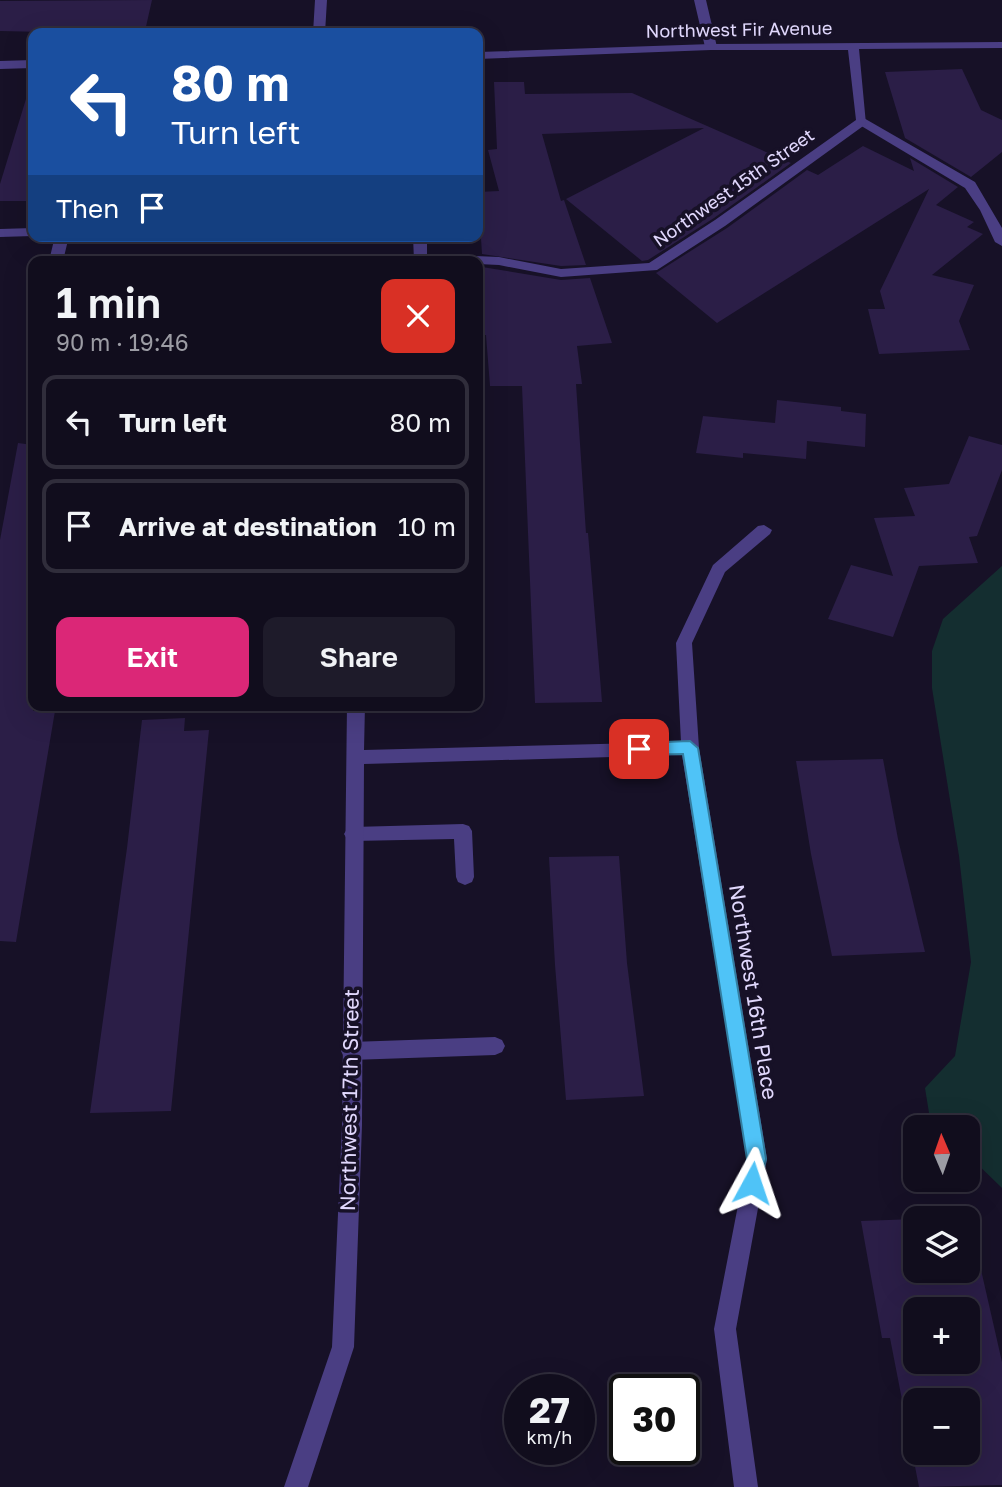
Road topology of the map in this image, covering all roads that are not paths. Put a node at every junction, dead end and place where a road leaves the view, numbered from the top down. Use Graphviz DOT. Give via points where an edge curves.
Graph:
graph roads {
  1 [pos="321,0"];
  2 [pos="700,0"];
  3 [pos="319,28"];
  4 [pos="853,45"];
  5 [pos="1002,46"];
  6 [pos="711,47"];
  7 [pos="483,55"];
  8 [pos="28,64"];
  9 [pos="0,65"];
  10 [pos="862,121"];
  11 [pos="28,232"];
  12 [pos="0,233"];
  13 [pos="1002,242"];
  14 [pos="483,261"];
  15 [pos="765,530"];
  16 [pos="356,711"];
  17 [pos="690,748"];
  18 [pos="354,757"];
  19 [pos="354,834"];
  20 [pos="465,877"];
  21 [pos="495,1046"];
  22 [pos="351,1051"];
  23 [pos="296,1487"];
  24 [pos="746,1487"];
  1 -- 3 [label="street"];
  2 -- 6 [label="street"];
  4 -- 5 [label="street, Northwest Fir Avenue"];
  4 -- 6 [label="street, Northwest Fir Avenue"];
  4 -- 10 [label="street"];
  6 -- 7 [label="street, Northwest Fir Avenue"];
  8 -- 9 [label="street"];
  10 -- 13 [label="street" via="971,185"];
  10 -- 14 [label="street, Northwest 15th Street" via="652,267 561,273"];
  11 -- 12 [label="street"];
  15 -- 17 [label="street, Northwest 16th Place" via="719,569 684,643"];
  16 -- 18 [label="street, Northwest 17th Street"];
  17 -- 18 [label="street"];
  17 -- 24 [label="street, Northwest 16th Place" via="757,1159 725,1329"];
  18 -- 19 [label="street, Northwest 17th Street"];
  19 -- 20 [label="street" via="463,831"];
  19 -- 22 [label="street, Northwest 17th Street"];
  21 -- 22 [label="street"];
  22 -- 23 [label="street, Northwest 17th Street" via="343,1347"];
}
